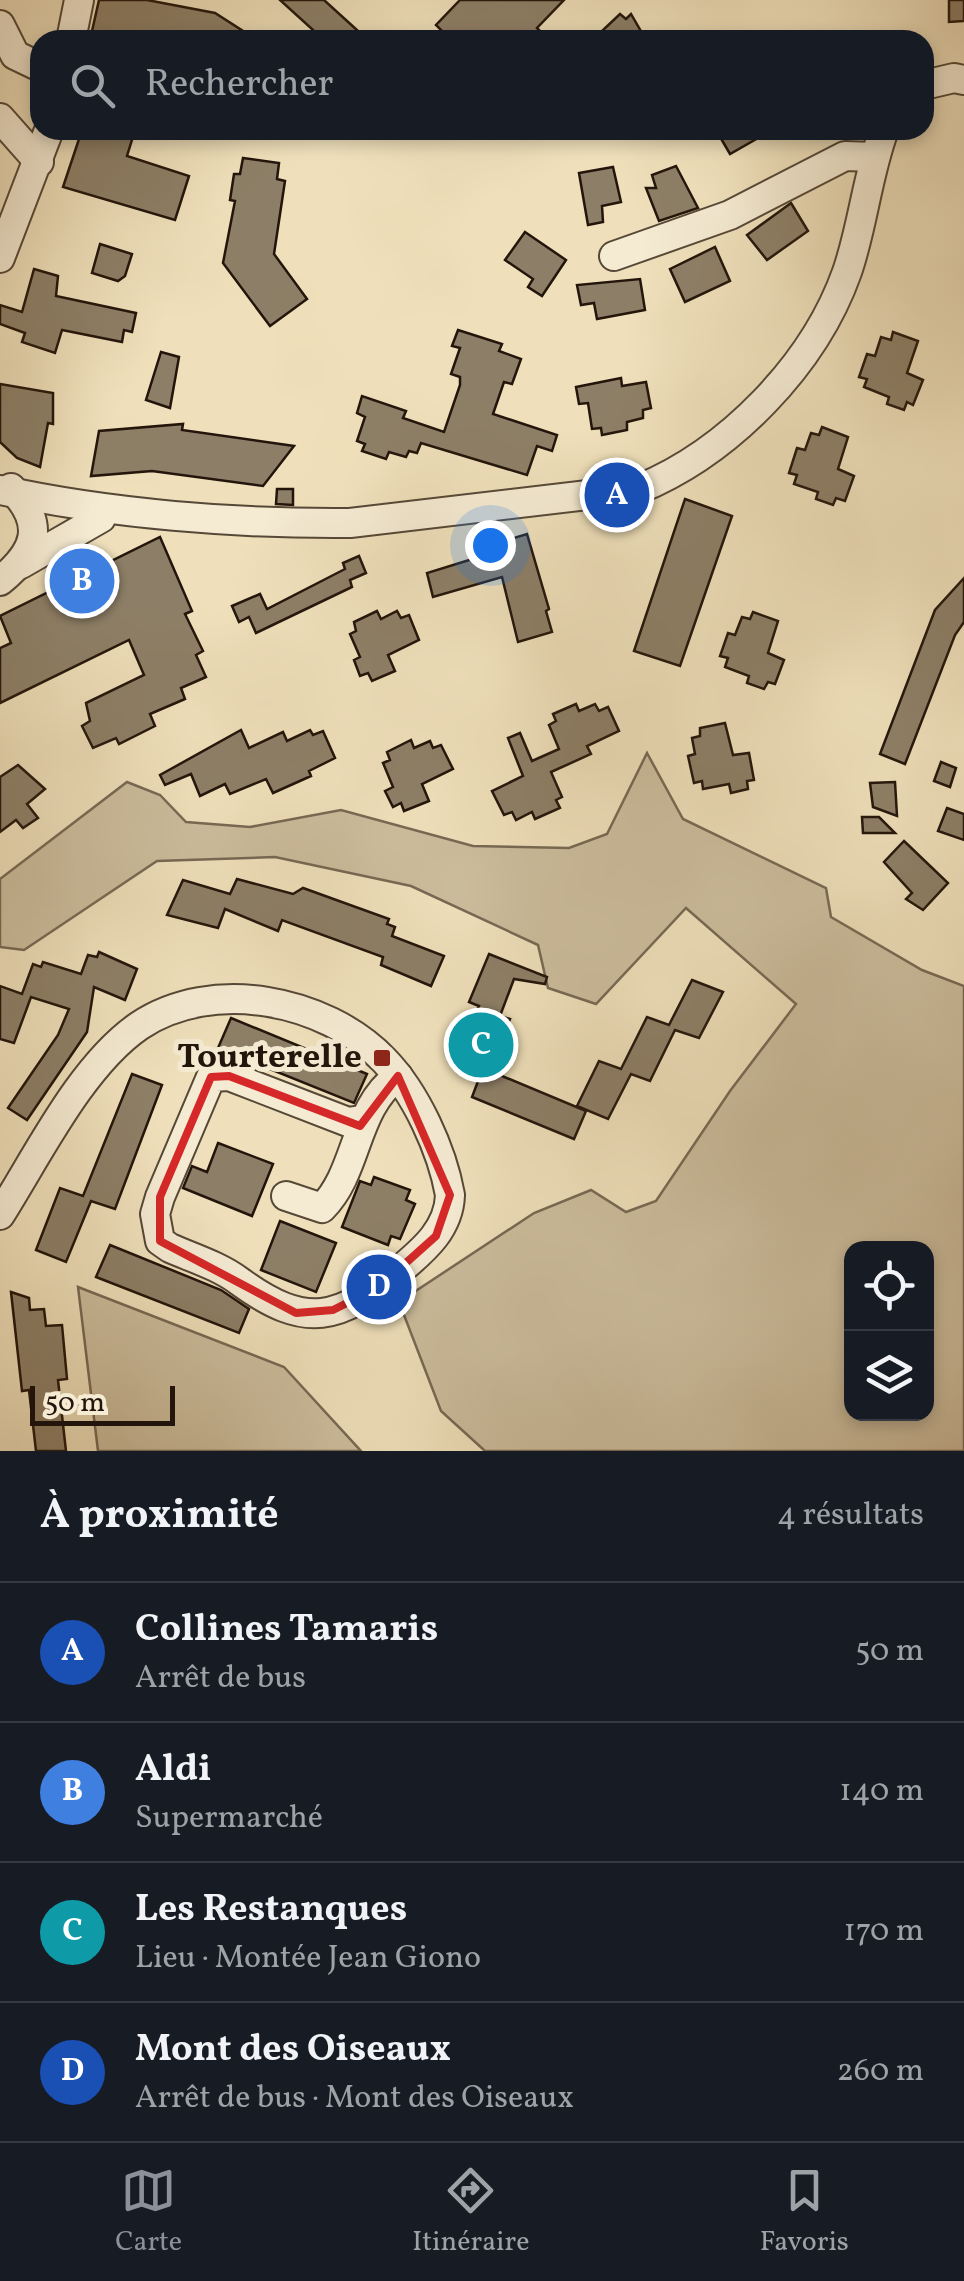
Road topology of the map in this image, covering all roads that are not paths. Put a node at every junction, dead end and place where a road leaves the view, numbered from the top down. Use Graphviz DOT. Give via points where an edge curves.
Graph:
graph roads {
  1 [pos="79,0"];
  2 [pos="0,25"];
  3 [pos="73,30"];
  4 [pos="30,62"];
  5 [pos="964,80"];
  6 [pos="934,82"];
  7 [pos="0,118"];
  8 [pos="46,140"];
  9 [pos="879,143"];
  10 [pos="38,162"];
  11 [pos="614,256"];
  12 [pos="0,258"];
  13 [pos="10,496"];
  14 [pos="148,510"];
  15 [pos="102,518"];
  16 [pos="10,573"];
  17 [pos="398,1076"];
  18 [pos="361,1120"];
  19 [pos="286,1196"];
  20 [pos="0,1214"];
  1 -- 3 [label="street"];
  2 -- 4 [label="street" via="15,54"];
  5 -- 6 [label="street"];
  7 -- 10 [label="street"];
  8 -- 10 [label="street"];
  9 -- 11 [label="street" via="730,215"];
  9 -- 14 [label="street" via="846,272 798,359 746,419 662,480 617,495 350,522"];
  10 -- 12 [label="street"];
  13 -- 14 [label="street"];
  13 -- 15 [label="street"];
  13 -- 16 [label="street" via="34,534"];
  14 -- 15 [label="street"];
  15 -- 16 [label="street"];
  17 -- 18 [label="street"];
  17 -- 18 [label="street" via="448,1182 450,1207 428,1247 379,1288 332,1310 296,1313 160,1241 160,1197 210,1077 230,1076 348,1122"];
  17 -- 20 [label="street" via="346,1031 287,1006 246,999 184,1006 142,1025 98,1065"];
  18 -- 19 [label="street" via="322,1208"];
}
